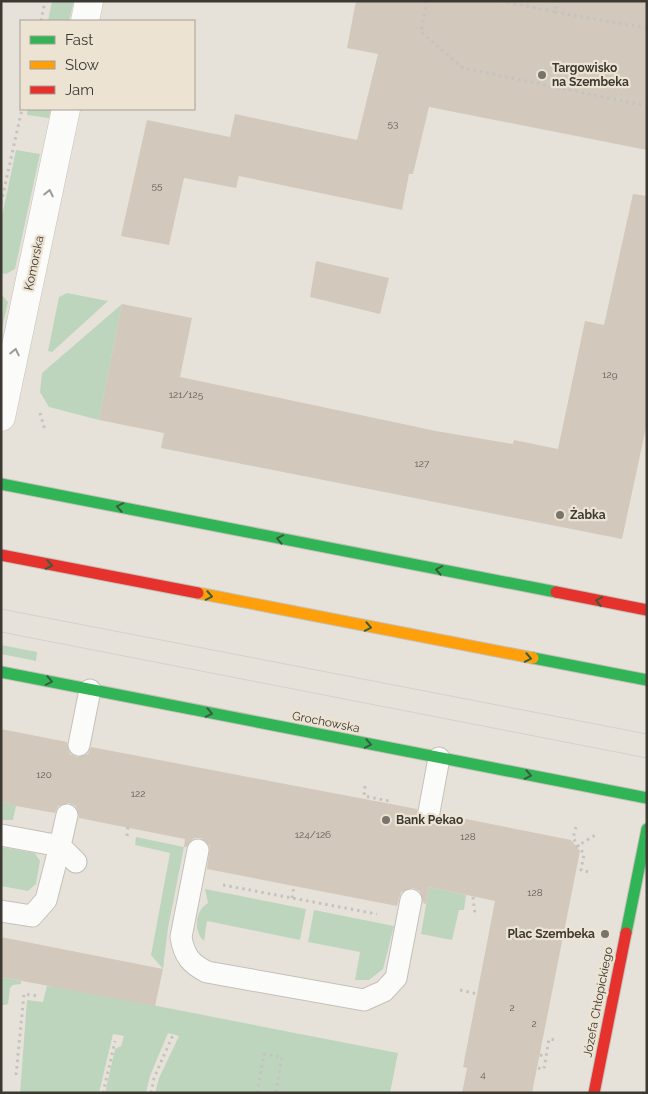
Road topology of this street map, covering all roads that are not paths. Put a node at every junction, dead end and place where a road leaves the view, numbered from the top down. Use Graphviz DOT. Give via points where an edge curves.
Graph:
graph roads {
  1 [pos="89,1"];
  2 [pos="85,20"];
  3 [pos="66,110"];
  4 [pos="1,417"];
  5 [pos="1,484"];
  6 [pos="1,555"];
  7 [pos="647,610"];
  8 [pos="1,672"];
  9 [pos="647,680"];
  10 [pos="90,690"];
  11 [pos="79,745"];
  12 [pos="439,758"];
  13 [pos="647,798"];
  14 [pos="429,812"];
  15 [pos="66,815"];
  16 [pos="647,829"];
  17 [pos="1,836"];
  18 [pos="60,846"];
  19 [pos="198,850"];
  20 [pos="76,862"];
  21 [pos="409,910"];
  22 [pos="1,911"];
  23 [pos="594,1093"];
  1 -- 2 [label="street"];
  4 -- 3 [label="street, Komorska, one-way"];
  7 -- 5 [label="main road, one-way"];
  6 -- 9 [label="main road, one-way"];
  8 -- 10 [label="main road, Grochowska, one-way"];
  10 -- 11 [label="lane"];
  10 -- 12 [label="main road, Grochowska, one-way"];
  12 -- 13 [label="main road, Grochowska, one-way"];
  12 -- 14 [label="lane"];
  15 -- 18 [label="lane"];
  16 -- 23 [label="main road, Józefa Chłopickiego"];
  17 -- 18 [label="lane"];
  18 -- 20 [label="lane"];
  18 -- 22 [label="lane" via="46,900 32,916"];
  19 -- 21 [label="lane" via="182,937 183,950 193,965 208,972 364,1000 384,991 396,978"];
}
